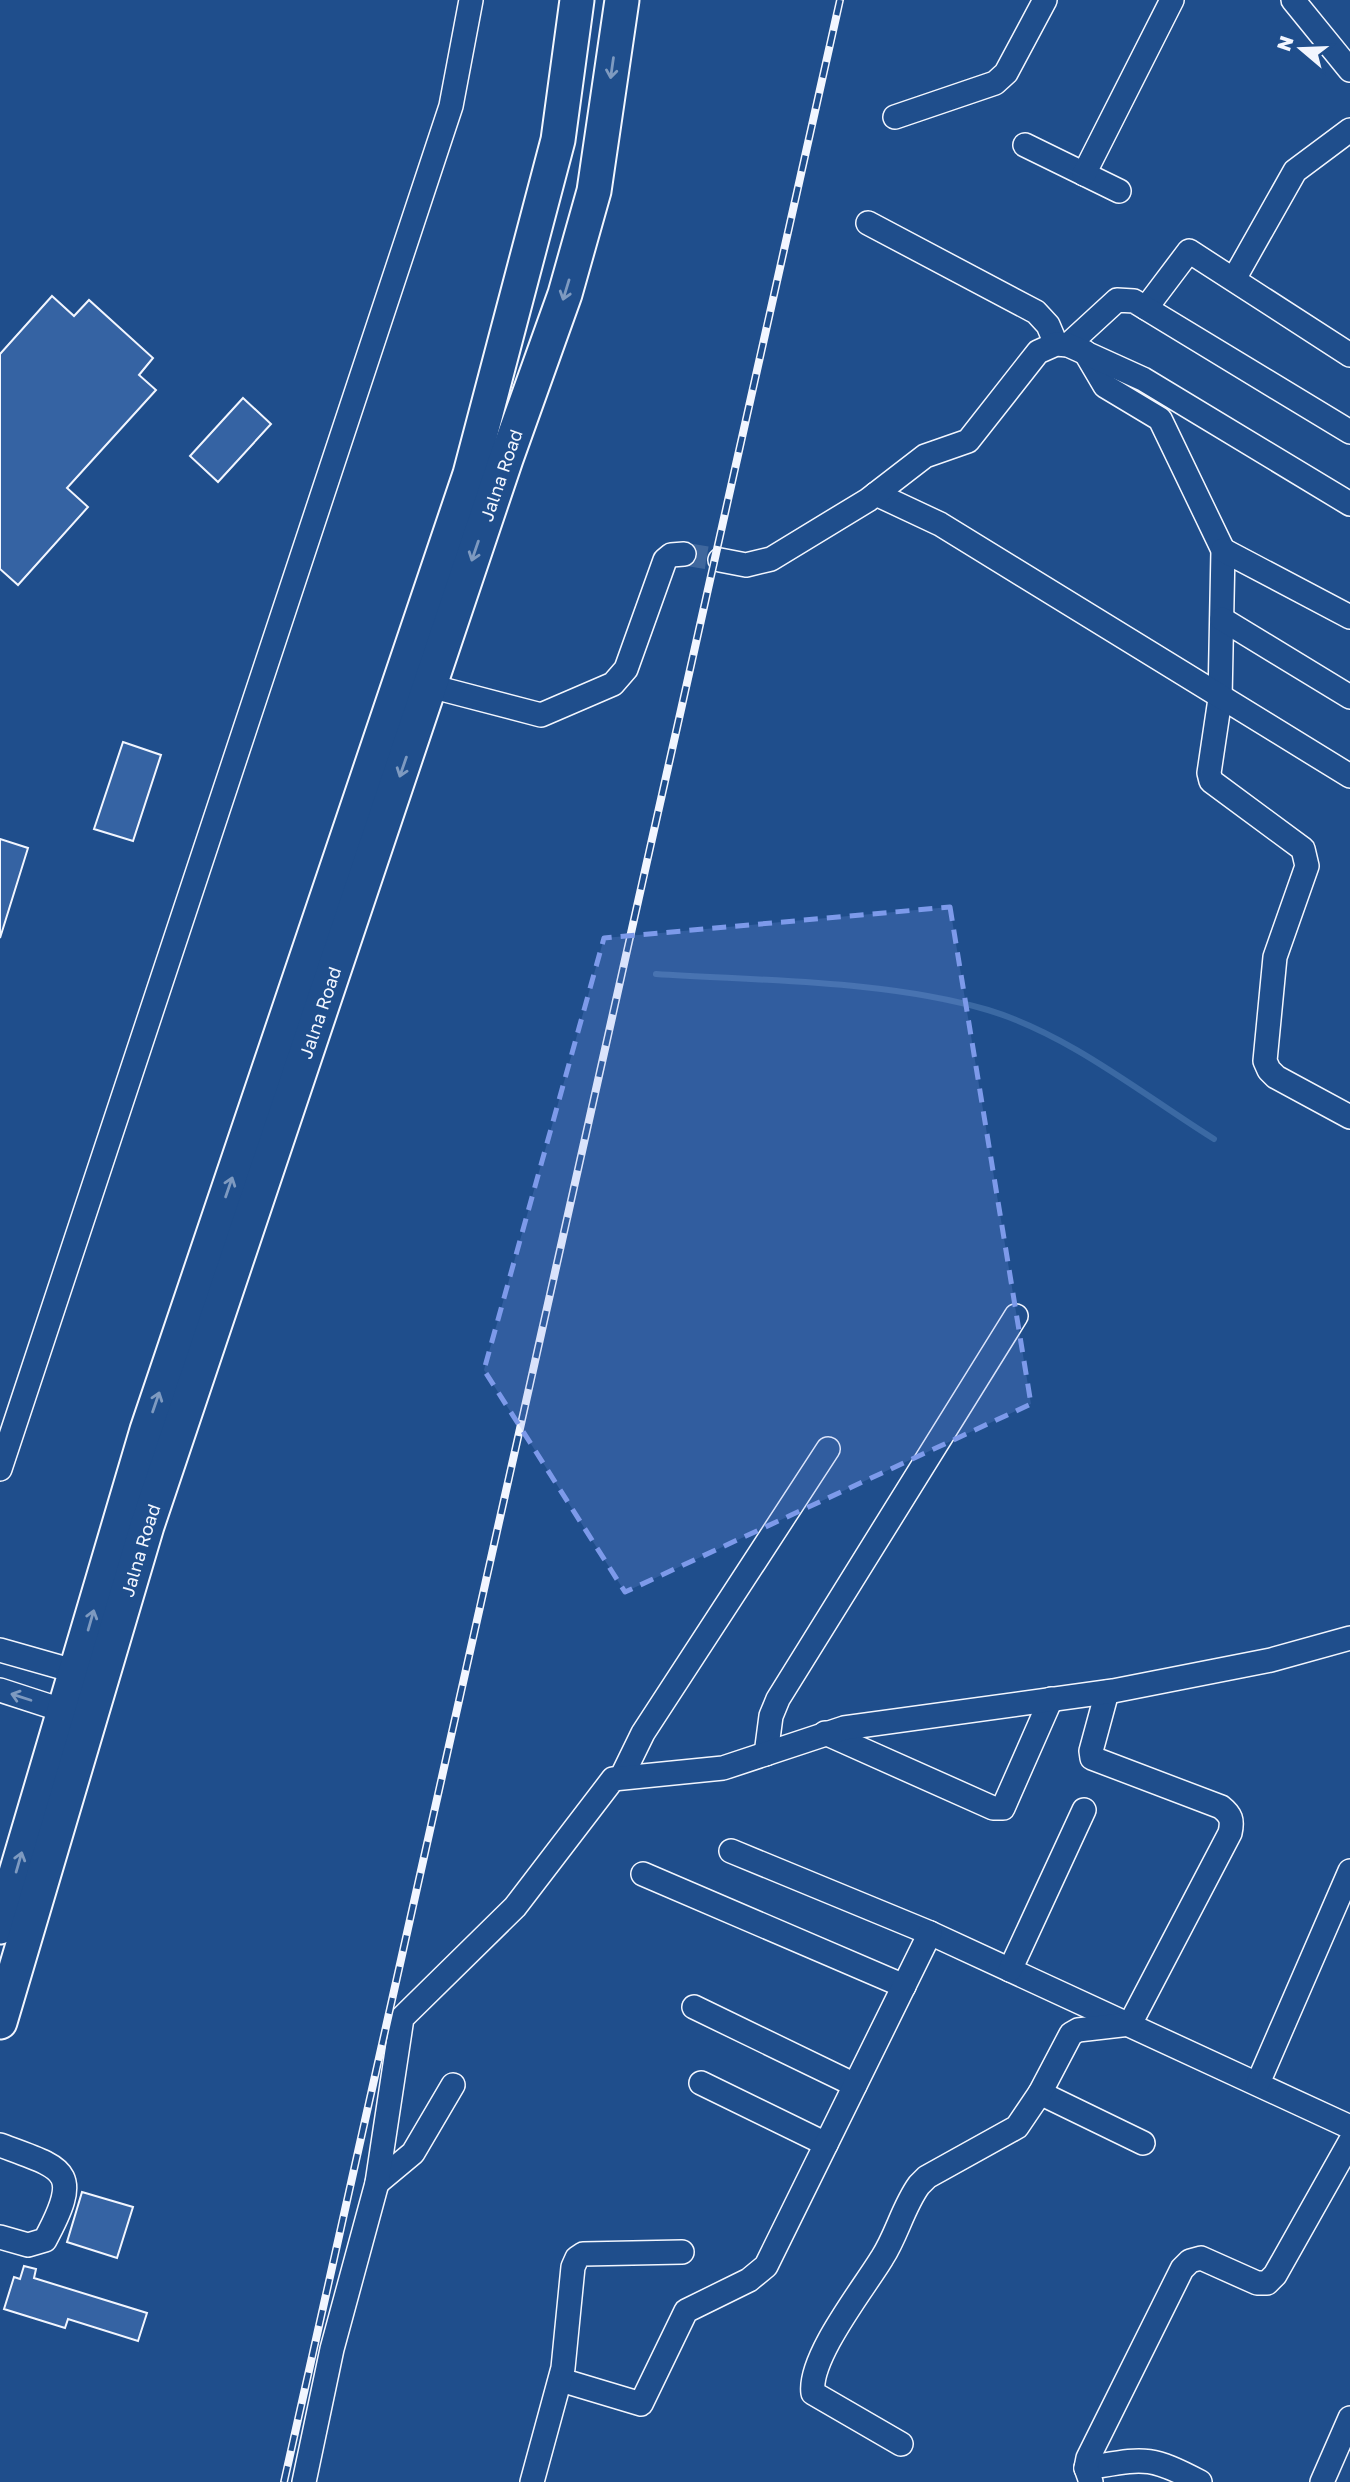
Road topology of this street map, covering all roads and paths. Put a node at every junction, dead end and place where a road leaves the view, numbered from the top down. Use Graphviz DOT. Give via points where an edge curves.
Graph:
graph roads {
  1 [pos="471,0"];
  2 [pos="577,0"];
  3 [pos="622,0"];
  4 [pos="1045,0"];
  5 [pos="1172,0"];
  6 [pos="1293,0"];
  7 [pos="1348,62"];
  8 [pos="894,117"];
  9 [pos="1350,130"];
  10 [pos="1025,145"];
  11 [pos="1084,174"];
  12 [pos="1119,191"];
  13 [pos="867,223"];
  14 [pos="1234,279"];
  15 [pos="1146,308"];
  16 [pos="1070,347"];
  17 [pos="1350,355"];
  18 [pos="1350,432"];
  19 [pos="876,494"];
  20 [pos="1350,504"];
  21 [pos="1223,550"];
  22 [pos="684,554"];
  23 [pos="720,560"];
  24 [pos="1350,617"];
  25 [pos="1222,619"];
  26 [pos="430,686"];
  27 [pos="1350,697"];
  28 [pos="1220,699"];
  29 [pos="1350,776"];
  30 [pos="1350,1117"];
  31 [pos="1016,1316"];
  32 [pos="828,1450"];
  33 [pos="0,1469"];
  34 [pos="1350,1637"];
  35 [pos="0,1650"];
  36 [pos="88,1676"];
  37 [pos="0,1690"];
  38 [pos="1107,1692"];
  39 [pos="1051,1699"];
  40 [pos="77,1715"];
  41 [pos="825,1733"];
  42 [pos="766,1755"];
  43 [pos="621,1776"];
  44 [pos="1084,1810"];
  45 [pos="731,1851"];
  46 [pos="1350,1871"];
  47 [pos="643,1874"];
  48 [pos="0,1927"];
  49 [pos="930,1934"];
  50 [pos="1010,1970"];
  51 [pos="904,1986"];
  52 [pos="694,2007"];
  53 [pos="0,2022"];
  54 [pos="1129,2024"];
  55 [pos="701,2083"];
  56 [pos="1258,2083"];
  57 [pos="453,2085"];
  58 [pos="855,2085"];
  59 [pos="1040,2093"];
  60 [pos="1350,2127"];
  61 [pos="1350,2142"];
  62 [pos="1143,2143"];
  63 [pos="826,2144"];
  64 [pos="0,2145"];
  65 [pos="377,2183"];
  66 [pos="0,2237"];
  67 [pos="682,2252"];
  68 [pos="561,2380"];
  69 [pos="1350,2418"];
  70 [pos="901,2444"];
  71 [pos="1088,2475"];
  72 [pos="304,2482"];
  73 [pos="532,2482"];
  74 [pos="1200,2482"];
  75 [pos="1322,2482"];
  1 -- 33 [label="street" via="451,106"];
  36 -- 2 [label="highway, Jalna Road, one-way" via="147,1430 470,474 558,140"];
  3 -- 26 [label="highway, Jalna Road, one-way" via="594,191 565,294"];
  4 -- 8 [label="street" via="1006,73 995,83"];
  5 -- 11 [label="street"];
  6 -- 7 [label="street"];
  9 -- 14 [label="street" via="1295,172"];
  10 -- 11 [label="street"];
  11 -- 12 [label="street"];
  13 -- 16 [label="street" via="1036,312"];
  14 -- 15 [label="street" via="1189,251"];
  14 -- 17 [label="street"];
  15 -- 16 [label="street" via="1134,301 1117,300"];
  15 -- 18 [label="street"];
  16 -- 19 [label="street" via="1038,352 968,441 925,456"];
  16 -- 20 [label="street" via="1143,379"];
  16 -- 21 [label="street" via="1105,386 1160,419"];
  19 -- 23 [label="street" via="771,559 746,565"];
  19 -- 28 [label="street" via="940,524"];
  21 -- 24 [label="street"];
  21 -- 25 [label="street"];
  22 -- 26 [label="street" via="665,560 626,669 613,684 541,715"];
  25 -- 27 [label="street"];
  25 -- 28 [label="street"];
  26 -- 36 [label="highway, Jalna Road, one-way" via="147,1526"];
  28 -- 29 [label="street"];
  28 -- 30 [label="street" via="1211,781 1307,856 1275,957 1265,1060 1276,1077"];
  31 -- 42 [label="street" via="778,1699"];
  32 -- 43 [label="street" via="643,1733"];
  34 -- 38 [label="street" via="1272,1660"];
  35 -- 36 [label="street"];
  36 -- 40 [label="highway, Jalna Road"];
  40 -- 37 [label="street, one-way"];
  38 -- 39 [label="street"];
  38 -- 54 [label="street" via="1092,1758 1221,1807 1232,1822"];
  39 -- 41 [label="street"];
  39 -- 41 [label="street" via="1003,1808 993,1808"];
  48 -- 40 [label="highway, Jalna Road, one-way"];
  40 -- 53 [label="highway, Jalna Road"];
  41 -- 42 [label="street"];
  42 -- 43 [label="street" via="711,1770"];
  43 -- 65 [label="street" via="605,1787 515,1907 406,2011 400,2025"];
  44 -- 50 [label="street"];
  45 -- 49 [label="street"];
  46 -- 56 [label="street"];
  47 -- 51 [label="street"];
  49 -- 50 [label="street"];
  49 -- 51 [label="street"];
  50 -- 54 [label="street"];
  51 -- 58 [label="street"];
  52 -- 58 [label="street"];
  54 -- 56 [label="street"];
  54 -- 59 [label="street" via="1071,2034"];
  55 -- 63 [label="street"];
  56 -- 60 [label="street"];
  57 -- 65 [label="street" via="413,2153"];
  58 -- 63 [label="street"];
  59 -- 62 [label="street"];
  59 -- 70 [label="street" via="1009,2134 919,2185 883,2257 832,2335 812,2384 819,2398"];
  61 -- 71 [label="street" via="1267,2283 1257,2283 1201,2258 1182,2269 1088,2458"];
  63 -- 68 [label="street" via="766,2266 749,2280 686,2311 641,2404"];
  64 -- 66 [label="street" via="54,2165 64,2179 65,2192 62,2209 45,2240 29,2245"];
  65 -- 72 [label="street" via="332,2349"];
  67 -- 68 [label="street" via="576,2258"];
  68 -- 73 [label="street"];
  69 -- 75 [label="street"];
  71 -- 74 [label="street" via="1142,2459 1165,2463"];
}
